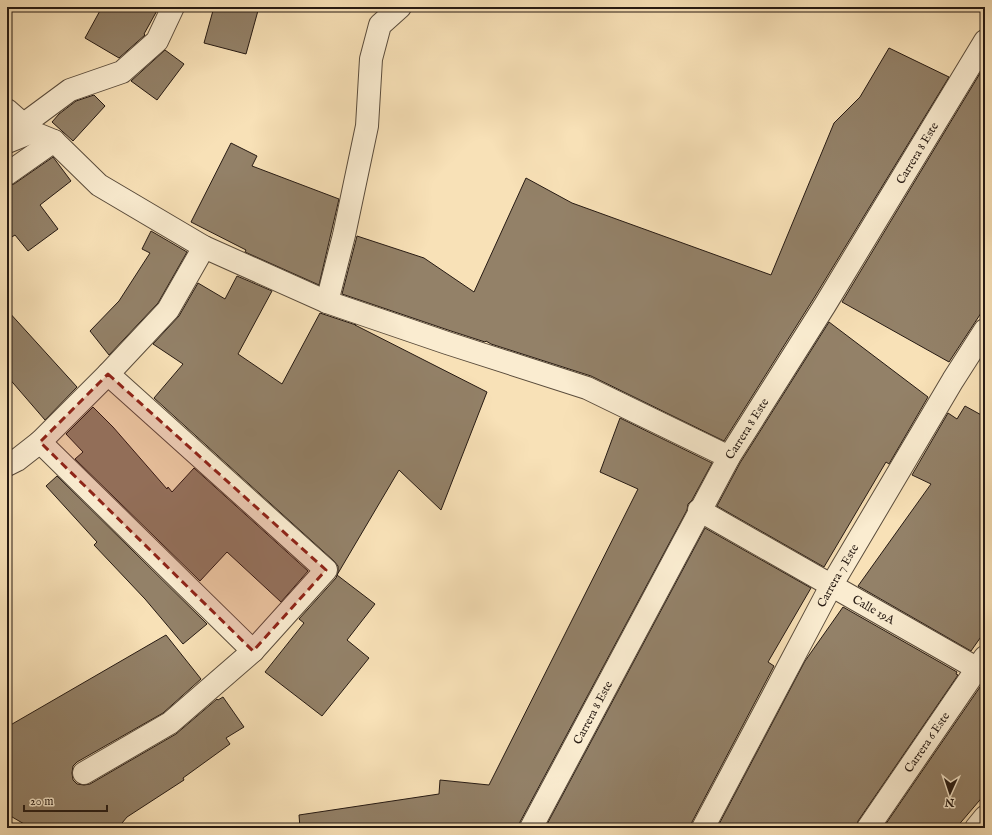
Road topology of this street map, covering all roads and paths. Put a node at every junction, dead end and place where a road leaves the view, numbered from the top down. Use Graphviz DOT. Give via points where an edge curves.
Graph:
graph roads {
  1 [pos="172,7"];
  2 [pos="400,7"];
  3 [pos="985,41"];
  4 [pos="7,110"];
  5 [pos="28,128"];
  6 [pos="54,141"];
  7 [pos="7,142"];
  8 [pos="7,174"];
  9 [pos="204,247"];
  10 [pos="327,302"];
  11 [pos="985,330"];
  12 [pos="108,374"];
  13 [pos="40,442"];
  14 [pos="729,457"];
  15 [pos="7,465"];
  16 [pos="699,510"];
  17 [pos="831,586"];
  18 [pos="253,651"];
  19 [pos="982,666"];
  20 [pos="84,773"];
  21 [pos="985,817"];
  22 [pos="531,828"];
  23 [pos="703,828"];
  24 [pos="868,828"];
  25 [pos="976,828"];
  1 -- 5 [label="street" via="157,41 122,72 70,90"];
  2 -- 10 [label="street" via="380,25 371,59 367,126"];
  3 -- 14 [label="street, Carrera 8 Este" via="829,299"];
  4 -- 5 [label="street"];
  5 -- 6 [label="street"];
  5 -- 7 [label="street"];
  6 -- 8 [label="street"];
  6 -- 9 [label="street" via="99,184"];
  9 -- 10 [label="street"];
  9 -- 12 [label="street" via="168,310"];
  10 -- 14 [label="street" via="587,388"];
  11 -- 17 [label="street, Carrera 7 Este"];
  12 -- 13 [label="street"];
  12 -- 18 [label="street" via="326,570"];
  13 -- 15 [label="street"];
  13 -- 18 [label="street"];
  14 -- 16 [label="street, Carrera 8 Este"];
  16 -- 17 [label="street, Calle 19A"];
  16 -- 22 [label="street, Carrera 8 Este"];
  17 -- 19 [label="street, Calle 19A"];
  17 -- 23 [label="street, Carrera 7 Este"];
  18 -- 20 [label="street" via="170,723"];
  19 -- 24 [label="street, Carrera 6 Este"];
  21 -- 25 [label="street"];
}
